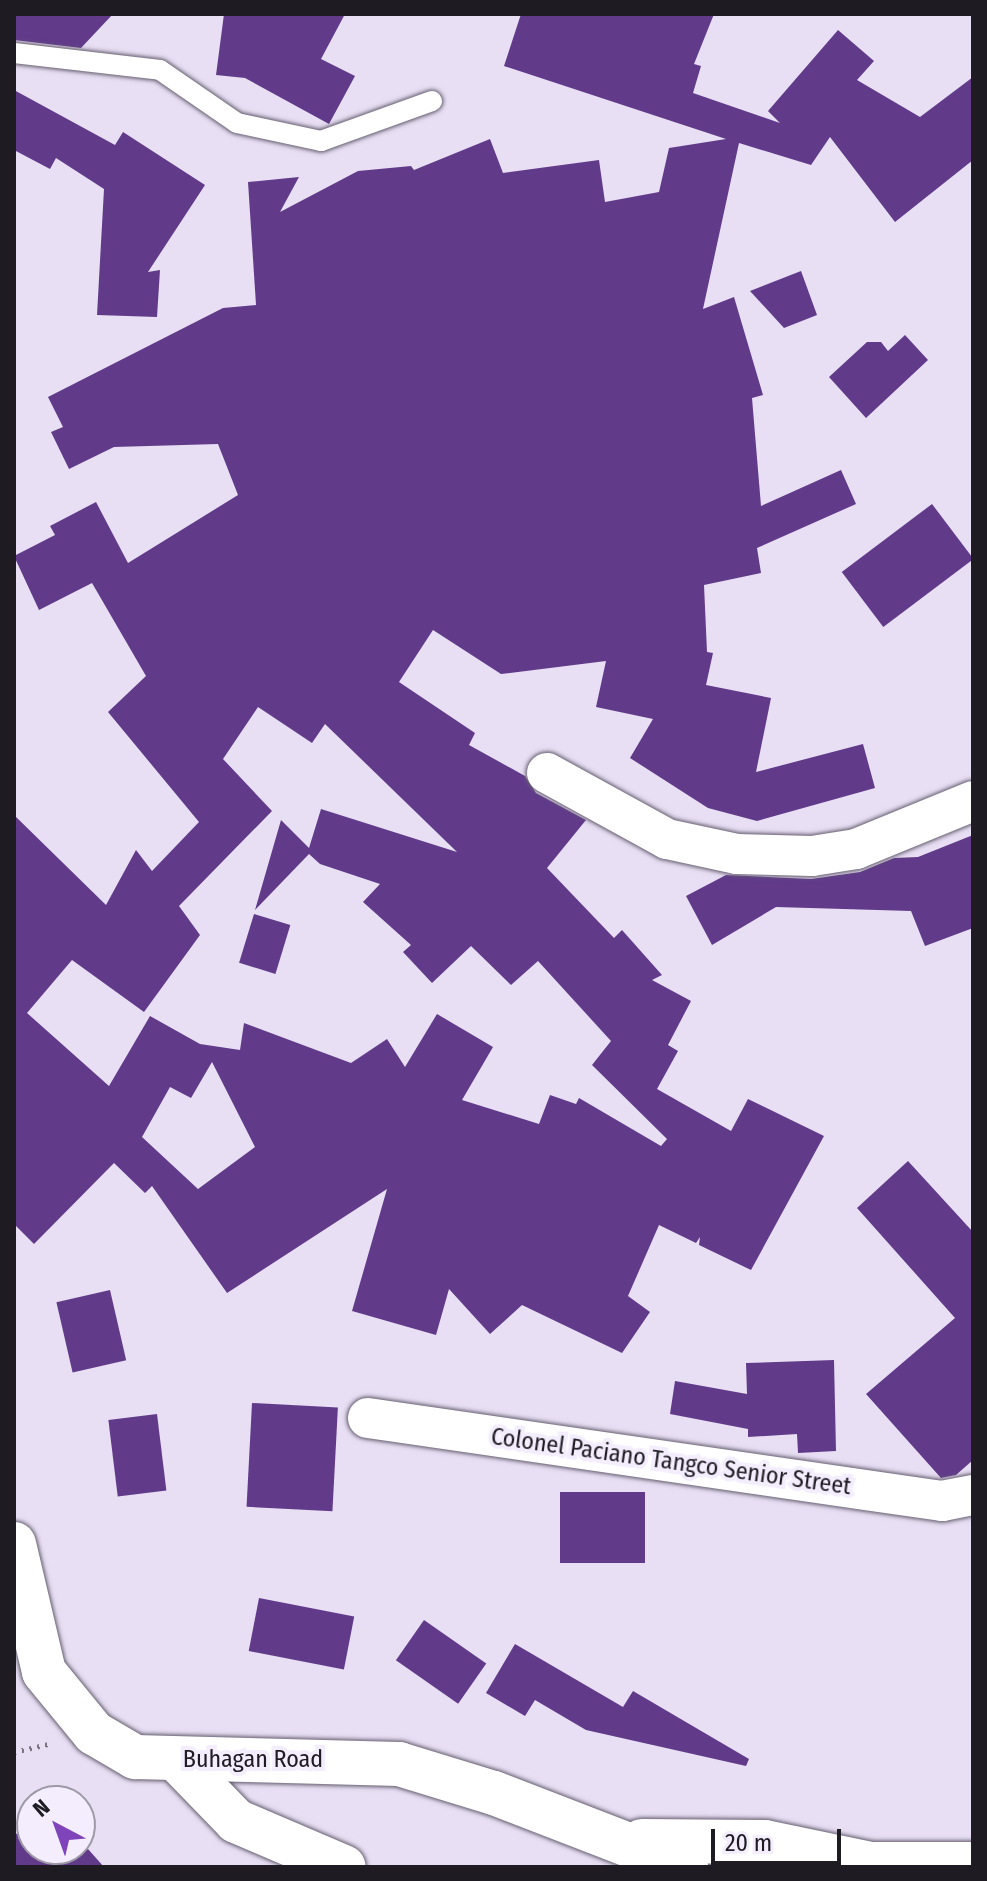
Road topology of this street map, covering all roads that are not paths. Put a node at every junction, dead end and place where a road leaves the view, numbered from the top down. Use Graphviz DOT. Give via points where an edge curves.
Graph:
graph roads {
  1 [pos="14,53"];
  2 [pos="432,101"];
  3 [pos="547,773"];
  4 [pos="973,801"];
  5 [pos="368,1418"];
  6 [pos="973,1495"];
  7 [pos="14,1544"];
  8 [pos="176,1759"];
  9 [pos="616,1840"];
  10 [pos="973,1864"];
  11 [pos="682,1866"];
  12 [pos="344,1867"];
  1 -- 2 [label="lane" via="160,70 237,123 321,141"];
  3 -- 4 [label="street" via="667,839 737,854 812,856 856,849"];
  5 -- 6 [label="street, Colonel Paciano Tangco Senior Street" via="942,1501"];
  7 -- 8 [label="main road, Buhagan Road" via="44,1672 94,1733 135,1757"];
  8 -- 9 [label="main road, Buhagan Road" via="399,1764 494,1793"];
  8 -- 12 [label="main road" via="236,1821"];
  9 -- 10 [label="main road, Buhagan Road" via="765,1842 870,1864"];
  9 -- 11 [label="main road, Buhagan Road"];
}
